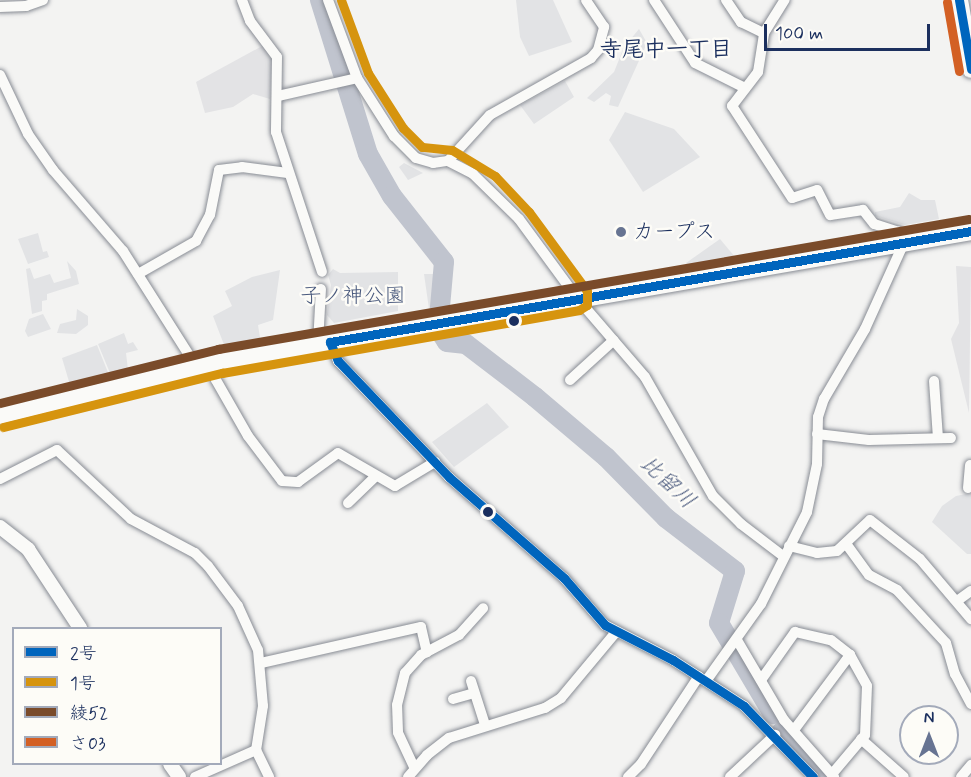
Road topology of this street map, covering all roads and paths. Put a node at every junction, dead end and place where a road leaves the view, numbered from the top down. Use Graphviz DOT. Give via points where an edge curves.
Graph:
graph roads {
  1 [pos="43,0"];
  2 [pos="243,0"];
  3 [pos="328,0"];
  4 [pos="586,0"];
  5 [pos="654,0"];
  6 [pos="726,0"];
  7 [pos="785,0"];
  8 [pos="959,0"];
  9 [pos="0,7"];
  10 [pos="764,33"];
  11 [pos="971,69"];
  12 [pos="0,75"];
  13 [pos="349,80"];
  14 [pos="745,88"];
  15 [pos="278,96"];
  16 [pos="448,160"];
  17 [pos="288,172"];
  18 [pos="971,231"];
  19 [pos="903,245"];
  20 [pos="322,273"];
  21 [pos="138,274"];
  22 [pos="321,289"];
  23 [pos="577,298"];
  24 [pos="614,340"];
  25 [pos="324,343"];
  26 [pos="204,364"];
  27 [pos="570,380"];
  28 [pos="934,381"];
  29 [pos="0,415"];
  30 [pos="817,434"];
  31 [pos="938,438"];
  32 [pos="951,438"];
  33 [pos="435,462"];
  34 [pos="970,465"];
  35 [pos="376,476"];
  36 [pos="0,479"];
  37 [pos="966,488"];
  38 [pos="348,503"];
  39 [pos="0,527"];
  40 [pos="847,545"];
  41 [pos="786,551"];
  42 [pos="971,591"];
  43 [pos="957,601"];
  44 [pos="483,608"];
  45 [pos="971,619"];
  46 [pos="79,627"];
  47 [pos="616,632"];
  48 [pos="735,644"];
  49 [pos="427,652"];
  50 [pos="850,656"];
  51 [pos="261,663"];
  52 [pos="703,679"];
  53 [pos="761,680"];
  54 [pos="471,681"];
  55 [pos="474,693"];
  56 [pos="453,699"];
  57 [pos="971,704"];
  58 [pos="485,725"];
  59 [pos="794,730"];
  60 [pos="776,735"];
  61 [pos="861,739"];
  62 [pos="256,750"];
  63 [pos="971,765"];
  64 [pos="411,772"];
  65 [pos="833,776"];
  66 [pos="195,777"];
  67 [pos="269,777"];
  68 [pos="628,777"];
  69 [pos="730,777"];
  70 [pos="813,777"];
  71 [pos="904,777"];
  72 [pos="961,777"];
  1 -- 9 [label="street" via="26,6"];
  2 -- 15 [label="street" via="250,21 277,57"];
  3 -- 13 [label="street"];
  4 -- 16 [label="street" via="604,27 598,50 591,58 490,116"];
  5 -- 14 [label="street" via="695,63"];
  6 -- 10 [label="street" via="741,22"];
  7 -- 10 [label="street"];
  8 -- 11 [label="main road"];
  10 -- 14 [label="street" via="758,72"];
  12 -- 21 [label="street" via="28,134"];
  13 -- 15 [label="street"];
  13 -- 16 [label="street" via="416,158 433,163"];
  14 -- 19 [label="street" via="732,106 792,198 817,190 830,215 863,210 874,224 899,232"];
  15 -- 17 [label="street" via="274,121"];
  16 -- 23 [label="street" via="487,185 519,219"];
  17 -- 20 [label="street" via="312,231"];
  17 -- 21 [label="street" via="242,167 219,170 210,215 196,241"];
  18 -- 19 [label="main road"];
  19 -- 23 [label="main road"];
  19 -- 30 [label="street" via="864,329 824,399"];
  21 -- 26 [label="street"];
  22 -- 25 [label="street"];
  23 -- 24 [label="street"];
  23 -- 25 [label="main road"];
  24 -- 27 [label="street"];
  24 -- 41 [label="street" via="645,377 713,496 741,524"];
  25 -- 26 [label="main road"];
  25 -- 33 [label="street"];
  26 -- 29 [label="main road"];
  26 -- 35 [label="street" via="248,436 282,481 298,482 338,453"];
  28 -- 31 [label="street"];
  30 -- 31 [label="street" via="869,440"];
  30 -- 41 [label="street" via="817,464 810,501"];
  31 -- 32 [label="street"];
  33 -- 35 [label="street" via="395,486"];
  33 -- 47 [label="street" via="492,518 564,578"];
  34 -- 37 [label="street"];
  35 -- 38 [label="street"];
  36 -- 51 [label="street" via="57,450 131,519 195,553 208,566 250,627"];
  39 -- 46 [label="street" via="28,549"];
  40 -- 41 [label="street" via="827,554"];
  40 -- 43 [label="street" via="870,520 920,559"];
  40 -- 57 [label="street" via="870,575 897,590 946,643 955,674"];
  41 -- 48 [label="street"];
  42 -- 43 [label="street"];
  43 -- 45 [label="street"];
  44 -- 49 [label="street" via="459,635"];
  47 -- 52 [label="street"];
  47 -- 58 [label="street" via="561,698 545,708"];
  48 -- 52 [label="street"];
  48 -- 53 [label="street"];
  49 -- 51 [label="street" via="421,627"];
  49 -- 64 [label="street" via="405,673 397,705 398,732"];
  50 -- 53 [label="street" via="831,640 795,632"];
  50 -- 59 [label="street"];
  50 -- 61 [label="street" via="867,686 865,735"];
  51 -- 62 [label="street" via="262,706"];
  52 -- 60 [label="street" via="744,706"];
  52 -- 68 [label="street"];
  53 -- 59 [label="street"];
  54 -- 55 [label="street"];
  55 -- 56 [label="street"];
  55 -- 58 [label="street"];
  58 -- 64 [label="street" via="450,738"];
  59 -- 65 [label="street"];
  60 -- 69 [label="street"];
  60 -- 70 [label="street"];
  61 -- 65 [label="street"];
  61 -- 71 [label="street"];
  62 -- 66 [label="street"];
  62 -- 67 [label="street"];
  63 -- 72 [label="street"];
}
